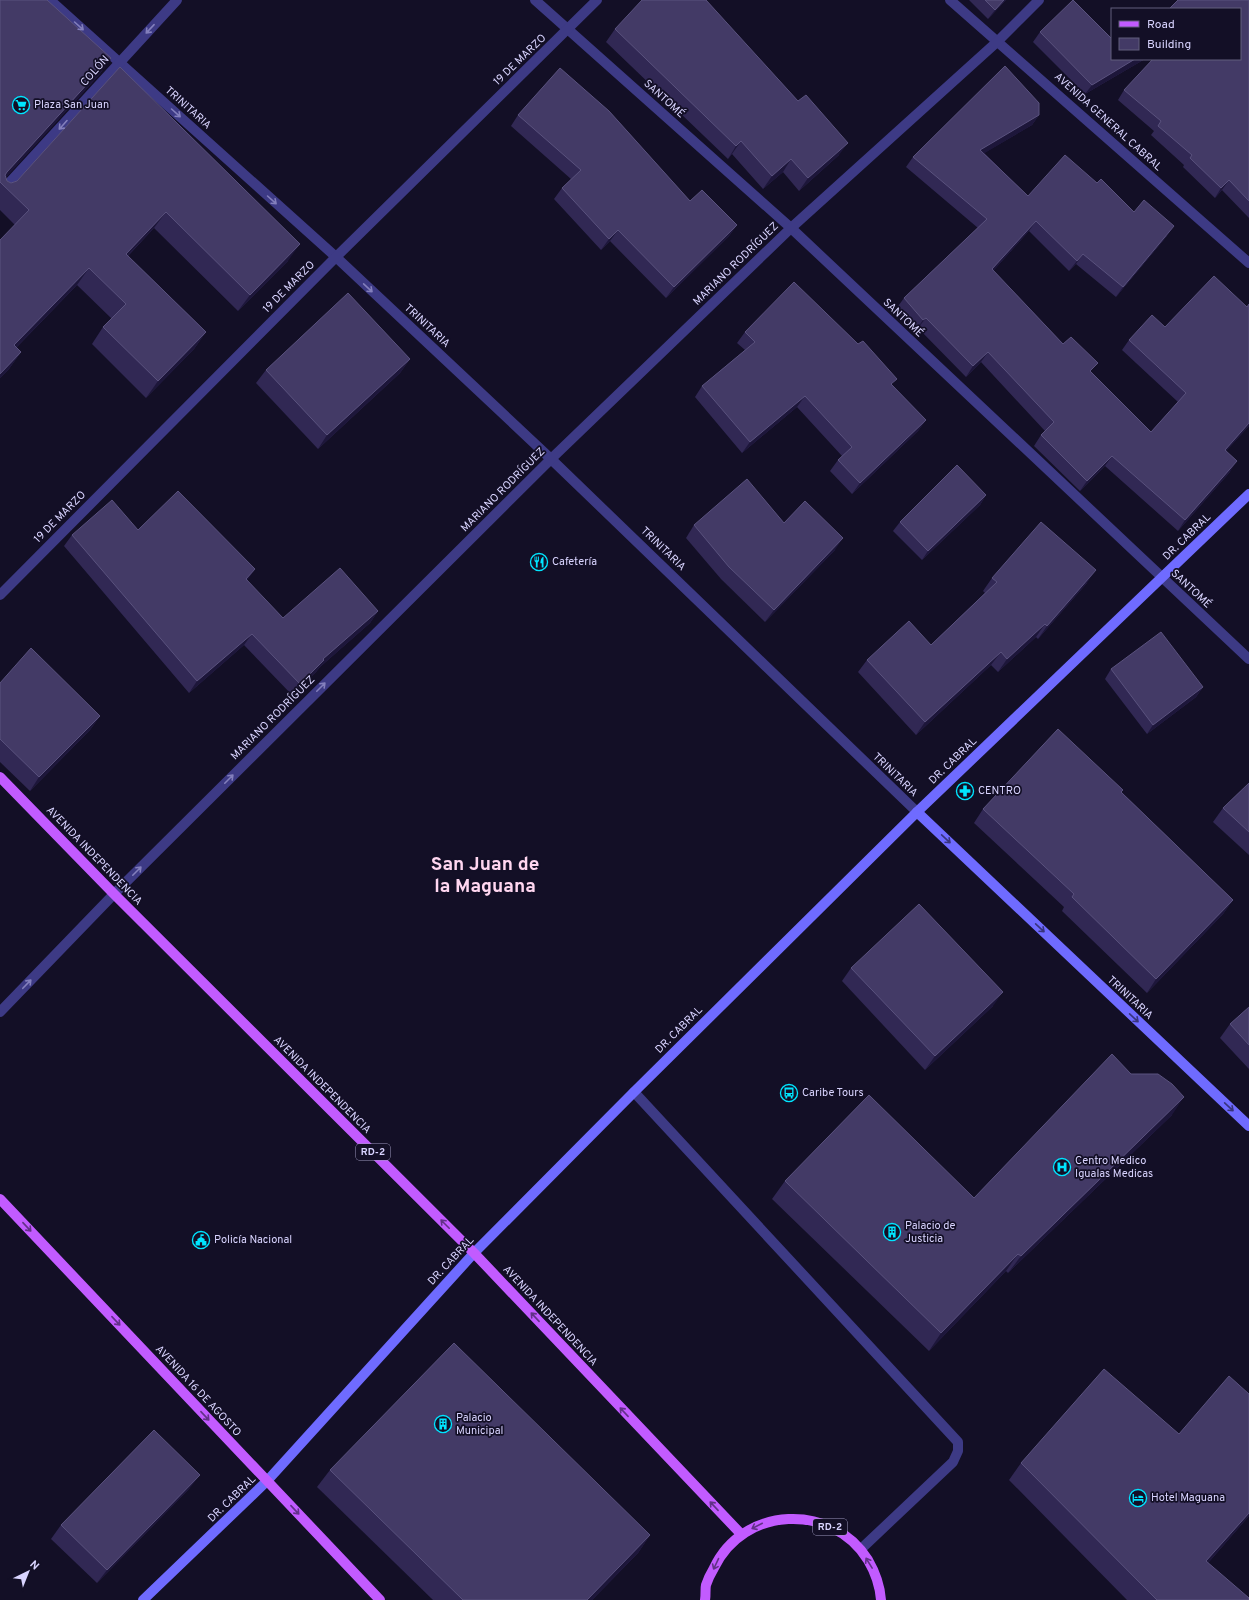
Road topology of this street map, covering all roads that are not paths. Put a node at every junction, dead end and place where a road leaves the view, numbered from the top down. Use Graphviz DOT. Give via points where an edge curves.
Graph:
graph roads {
  1 [pos="50,0"];
  2 [pos="177,0"];
  3 [pos="535,0"];
  4 [pos="597,0"];
  5 [pos="950,0"];
  6 [pos="1039,0"];
  7 [pos="568,30"];
  8 [pos="998,41"];
  9 [pos="120,62"];
  10 [pos="0,193"];
  11 [pos="791,228"];
  12 [pos="336,257"];
  13 [pos="1249,263"];
  14 [pos="552,459"];
  15 [pos="1249,494"];
  16 [pos="1162,578"];
  17 [pos="0,595"];
  18 [pos="1249,659"];
  19 [pos="0,777"];
  20 [pos="917,812"];
  21 [pos="114,894"];
  22 [pos="0,1012"];
  23 [pos="634,1092"];
  24 [pos="1249,1126"];
  25 [pos="0,1199"];
  26 [pos="474,1253"];
  27 [pos="267,1482"];
  28 [pos="741,1534"];
  29 [pos="861,1549"];
  30 [pos="143,1600"];
  31 [pos="380,1600"];
  32 [pos="705,1600"];
  33 [pos="881,1600"];
  1 -- 9 [label="street, TRINITARIA, one-way"];
  2 -- 9 [label="street, COLÓN, one-way"];
  3 -- 7 [label="street, SANTOMÉ"];
  4 -- 7 [label="street, 19 DE MARZO"];
  5 -- 8 [label="street, AVENIDA GENERAL CABRAL"];
  6 -- 8 [label="street, MARIANO RODRÍGUEZ"];
  7 -- 11 [label="street, SANTOMÉ"];
  7 -- 12 [label="street, 19 DE MARZO"];
  8 -- 11 [label="street, MARIANO RODRÍGUEZ"];
  8 -- 13 [label="street, AVENIDA GENERAL CABRAL"];
  9 -- 10 [label="street, COLÓN, one-way"];
  9 -- 12 [label="street, TRINITARIA, one-way"];
  11 -- 14 [label="street, MARIANO RODRÍGUEZ"];
  11 -- 16 [label="street, SANTOMÉ"];
  12 -- 14 [label="street, TRINITARIA, one-way"];
  12 -- 17 [label="street, 19 DE MARZO"];
  14 -- 20 [label="street, TRINITARIA"];
  21 -- 14 [label="street, MARIANO RODRÍGUEZ, one-way"];
  15 -- 16 [label="street, DR. CABRAL"];
  16 -- 18 [label="street, SANTOMÉ"];
  16 -- 20 [label="street, DR. CABRAL"];
  19 -- 21 [label="main road, AVENIDA INDEPENDENCIA / RD-2"];
  20 -- 23 [label="street, DR. CABRAL"];
  20 -- 24 [label="street, TRINITARIA, one-way"];
  22 -- 21 [label="street, MARIANO RODRÍGUEZ, one-way"];
  26 -- 21 [label="main road, AVENIDA INDEPENDENCIA / RD-2, one-way"];
  23 -- 26 [label="street, DR. CABRAL"];
  23 -- 29 [label="street" via="958,1442 958,1451 952,1462"];
  25 -- 27 [label="main road, AVENIDA 16 DE AGOSTO, one-way"];
  26 -- 27 [label="street, DR. CABRAL"];
  28 -- 26 [label="main road, AVENIDA INDEPENDENCIA / RD-2, one-way"];
  27 -- 30 [label="street, DR. CABRAL"];
  27 -- 31 [label="main road, AVENIDA 16 DE AGOSTO, one-way"];
  29 -- 28 [label="main road, RD-2, one-way" via="841,1532 810,1520 790,1518 764,1522"];
  28 -- 32 [label="main road, RD-2, one-way" via="719,1556 706,1585"];
  33 -- 29 [label="main road, RD-2, one-way" via="875,1572"];
}
